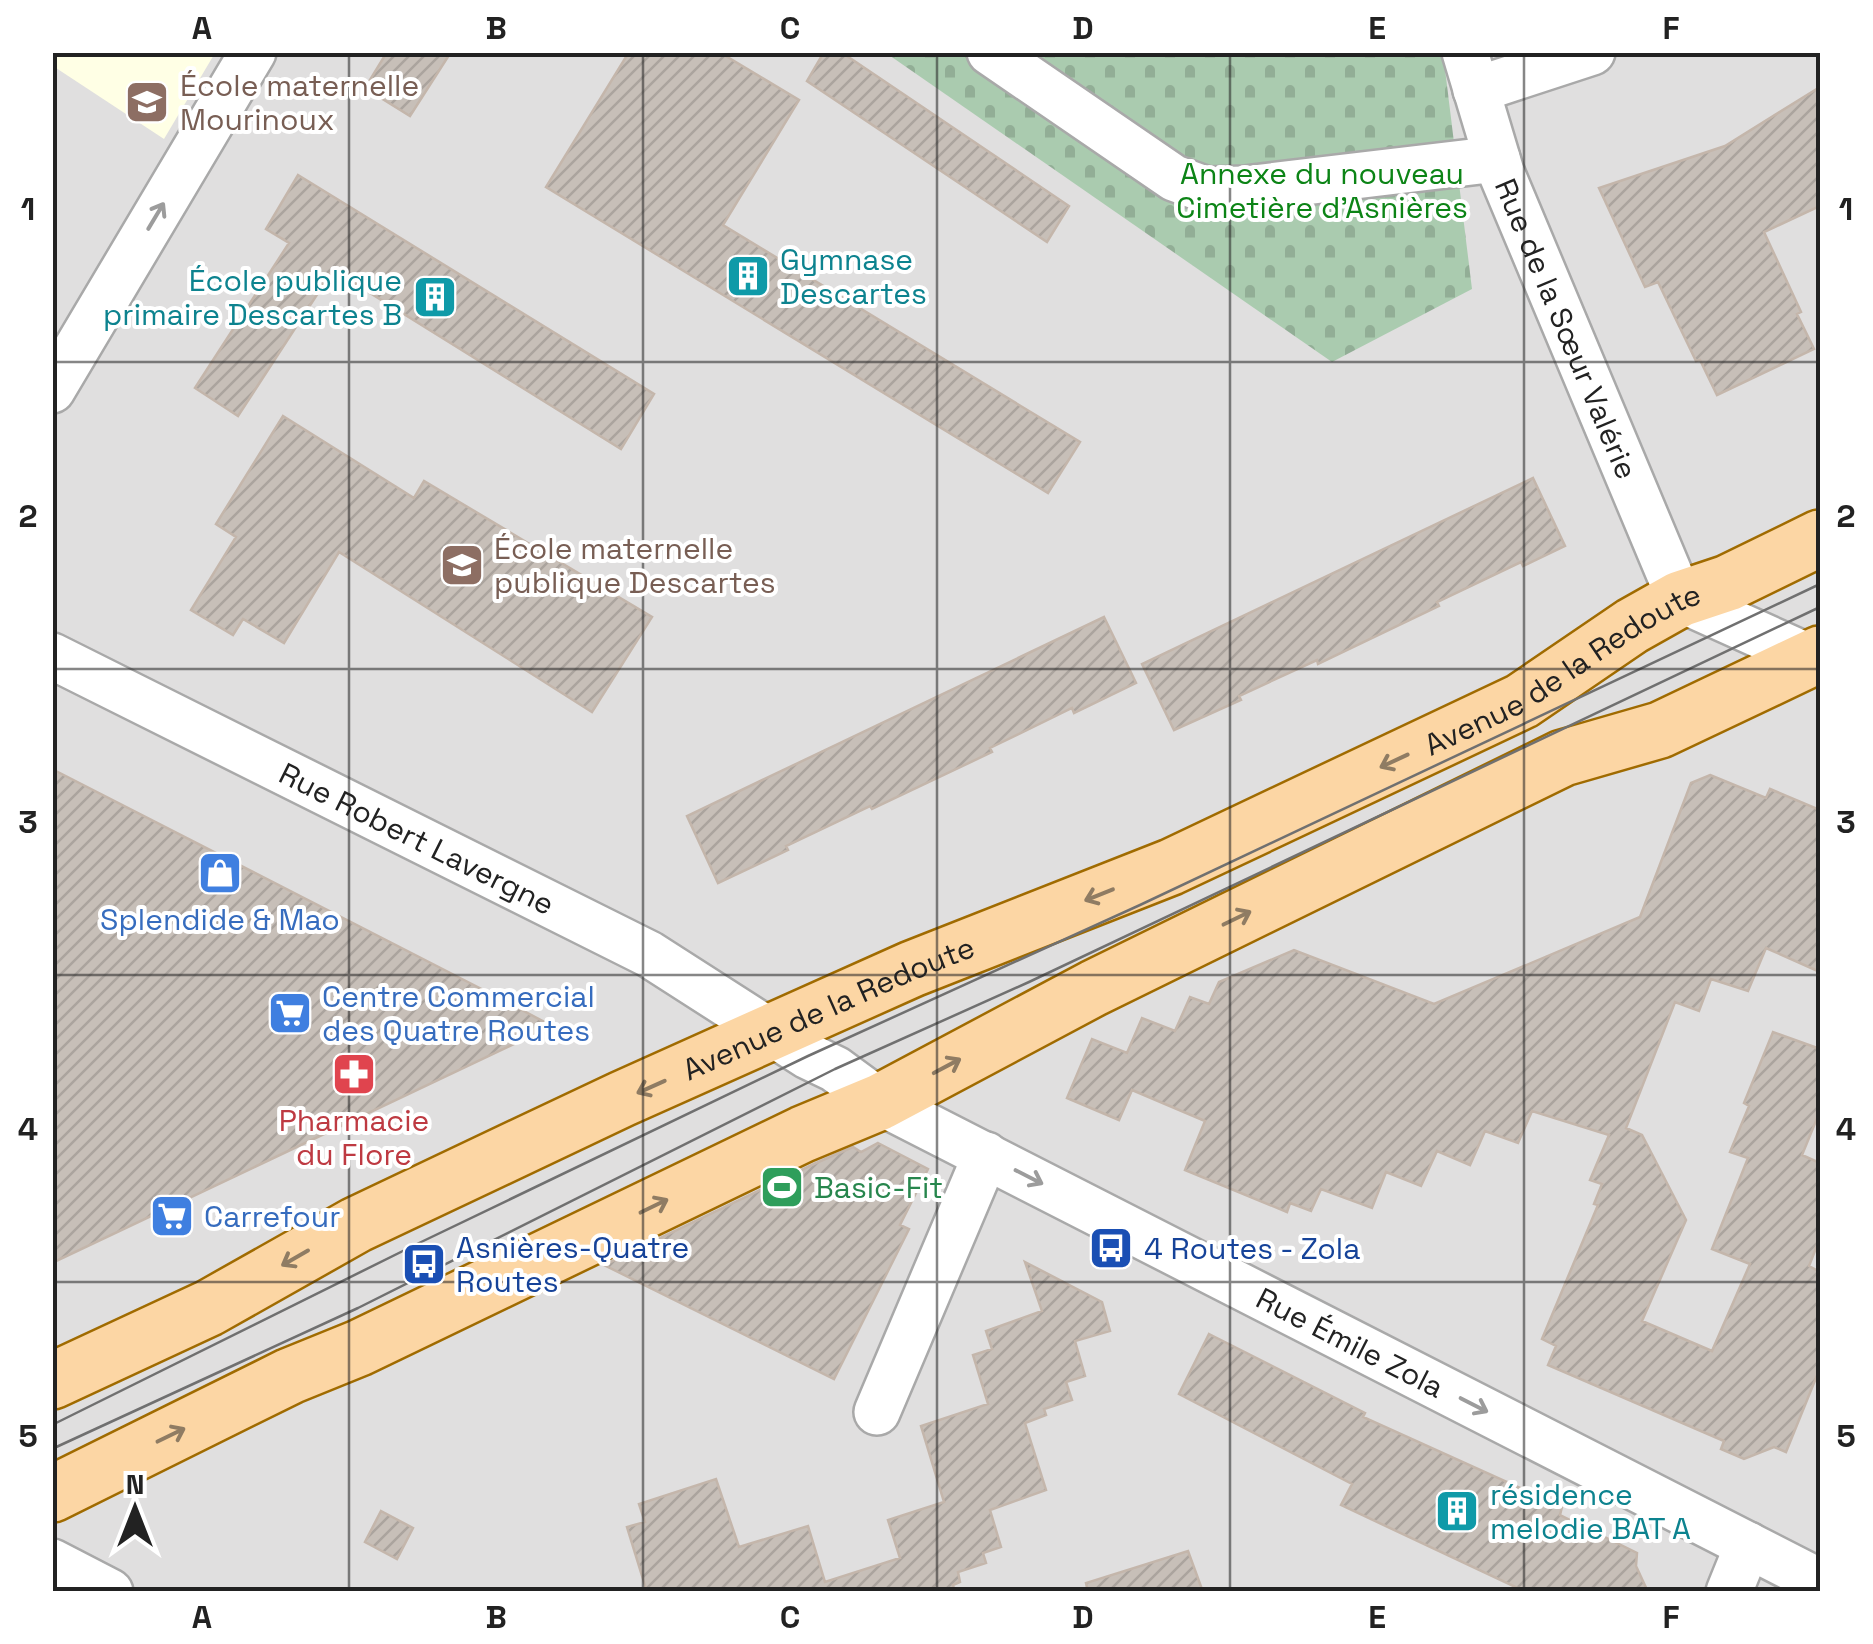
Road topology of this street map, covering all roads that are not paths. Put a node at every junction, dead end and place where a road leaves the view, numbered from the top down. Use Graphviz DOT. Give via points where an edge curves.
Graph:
graph roads {
  1 [pos="253,52"];
  2 [pos="1592,52"];
  3 [pos="996,54"];
  4 [pos="1471,71"];
  5 [pos="1496,159"];
  6 [pos="52,390"];
  7 [pos="1820,538"];
  8 [pos="1680,599"];
  9 [pos="52,656"];
  10 [pos="1818,658"];
  11 [pos="772,1032"];
  12 [pos="880,1102"];
  13 [pos="986,1156"];
  14 [pos="52,1381"];
  15 [pos="877,1412"];
  16 [pos="52,1494"];
  17 [pos="1748,1544"];
  18 [pos="52,1562"];
  19 [pos="1820,1582"];
  20 [pos="110,1592"];
  21 [pos="1729,1592"];
  6 -- 1 [label="street, one-way"];
  2 -- 4 [label="street"];
  3 -- 5 [label="street" via="1174,178 1207,190"];
  4 -- 5 [label="street, Rue de la Sœur Valérie"];
  5 -- 8 [label="street, Rue de la Sœur Valérie"];
  7 -- 8 [label="main road, Avenue de la Redoute" via="1728,584"];
  8 -- 10 [label="street"];
  8 -- 11 [label="main road, Avenue de la Redoute, one-way" via="1522,701 1171,867"];
  9 -- 11 [label="street, Rue Robert Lavergne" via="638,948"];
  12 -- 10 [label="main road, one-way" via="1094,988 1563,758 1660,730"];
  11 -- 12 [label="street, Rue Robert Lavergne"];
  11 -- 14 [label="main road, Avenue de la Redoute, one-way" via="356,1225 208,1308"];
  12 -- 13 [label="street, Rue Émile Zola"];
  16 -- 12 [label="main road, one-way"];
  13 -- 15 [label="street"];
  13 -- 17 [label="street, Rue Émile Zola, one-way"];
  17 -- 19 [label="street, Rue Émile Zola"];
  17 -- 21 [label="street"];
  18 -- 20 [label="street"];
}
